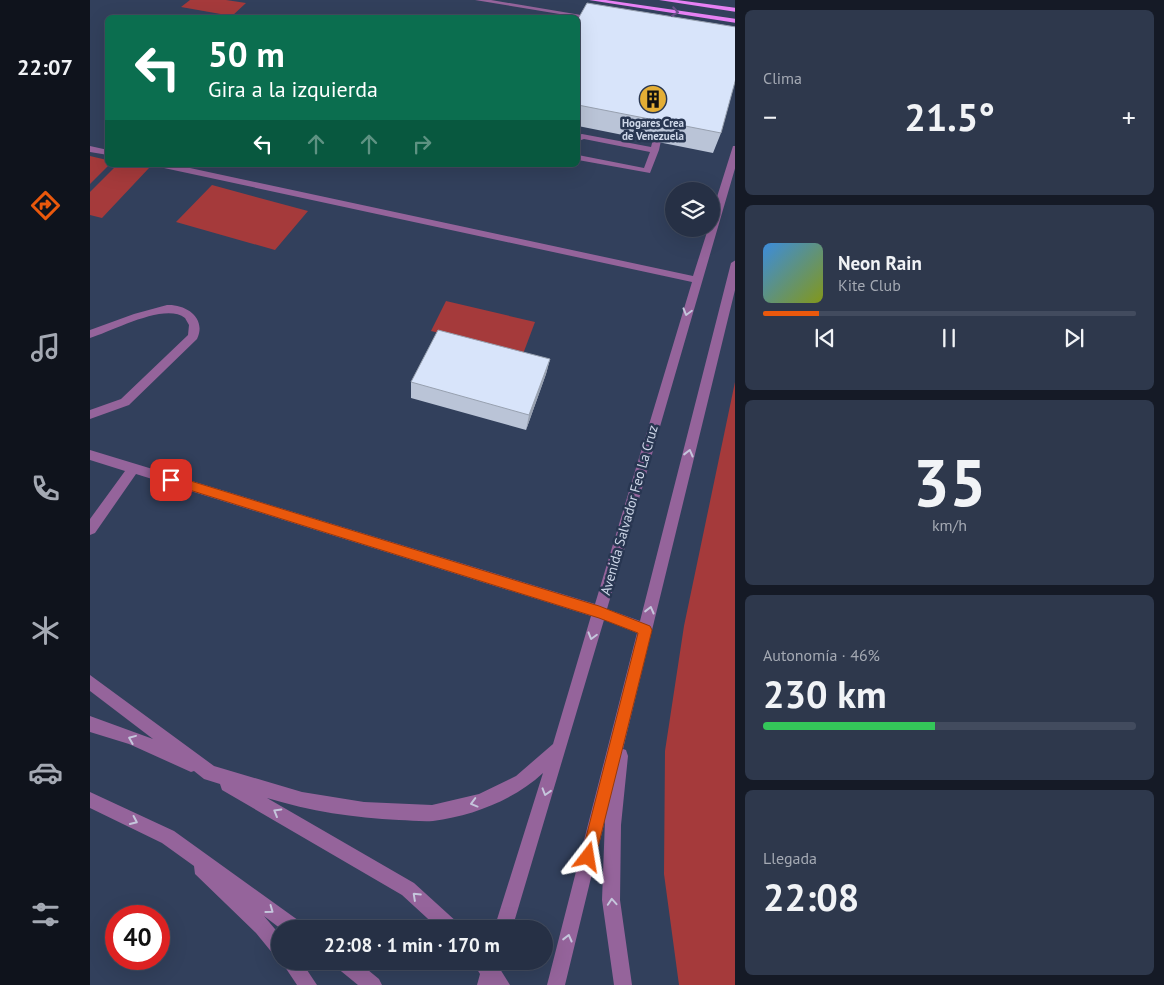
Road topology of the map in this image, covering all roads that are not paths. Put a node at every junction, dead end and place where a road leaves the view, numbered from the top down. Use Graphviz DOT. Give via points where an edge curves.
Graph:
graph roads {
  1 [pos="478,0"];
  2 [pos="592,0"];
  3 [pos="662,0"];
  4 [pos="735,10"];
  5 [pos="574,15"];
  6 [pos="580,16"];
  7 [pos="600,19"];
  8 [pos="735,21"];
  9 [pos="662,115"];
  10 [pos="580,137"];
  11 [pos="735,148"];
  12 [pos="90,149"];
  13 [pos="655,150"];
  14 [pos="105,152"];
  15 [pos="580,158"];
  16 [pos="173,167"];
  17 [pos="731,179"];
  18 [pos="735,262"];
  19 [pos="696,280"];
  20 [pos="90,334"];
  21 [pos="90,415"];
  22 [pos="90,455"];
  23 [pos="134,468"];
  24 [pos="90,529"];
  25 [pos="599,612"];
  26 [pos="645,630"];
  27 [pos="90,682"];
  28 [pos="625,711"];
  29 [pos="90,724"];
  30 [pos="559,749"];
  31 [pos="210,773"];
  32 [pos="90,800"];
  33 [pos="168,837"];
  34 [pos="283,920"];
  35 [pos="442,920"];
  36 [pos="506,920"];
  37 [pos="271,938"];
  38 [pos="297,970"];
  39 [pos="354,970"];
  40 [pos="308,985"];
  41 [pos="373,985"];
  42 [pos="556,985"];
  43 [pos="623,985"];
  1 -- 5 [label="street"];
  2 -- 8 [label="main road, one-way"];
  3 -- 4 [label="main road"];
  6 -- 7 [label="street"];
  9 -- 13 [label="street"];
  10 -- 13 [label="street"];
  11 -- 17 [label="street, Avenida Salvador Feo La Cruz"];
  12 -- 14 [label="street"];
  13 -- 15 [label="street" via="647,171"];
  16 -- 19 [label="street"];
  17 -- 19 [label="street, Avenida Salvador Feo La Cruz"];
  26 -- 18 [label="street, one-way"];
  19 -- 25 [label="street, Avenida Salvador Feo La Cruz, one-way"];
  20 -- 21 [label="street" via="168,309 187,314 195,330 193,336 125,402"];
  22 -- 23 [label="street"];
  23 -- 24 [label="street"];
  23 -- 25 [label="street"];
  25 -- 26 [label="street"];
  25 -- 30 [label="street, Avenida Salvador Feo La Cruz, one-way"];
  26 -- 28 [label="street"];
  27 -- 31 [label="street"];
  42 -- 28 [label="street, one-way"];
  43 -- 28 [label="street, one-way" via="611,900 613,825"];
  31 -- 29 [label="street, one-way"];
  30 -- 31 [label="street, one-way" via="522,782 480,802 432,814 364,810 302,800"];
  30 -- 36 [label="street, Avenida Salvador Feo La Cruz, one-way"];
  35 -- 31 [label="street, one-way" via="408,889"];
  32 -- 33 [label="street, one-way"];
  33 -- 34 [label="street, one-way"];
  33 -- 37 [label="street"];
  38 -- 40 [label="street"];
  39 -- 41 [label="street"];
}
